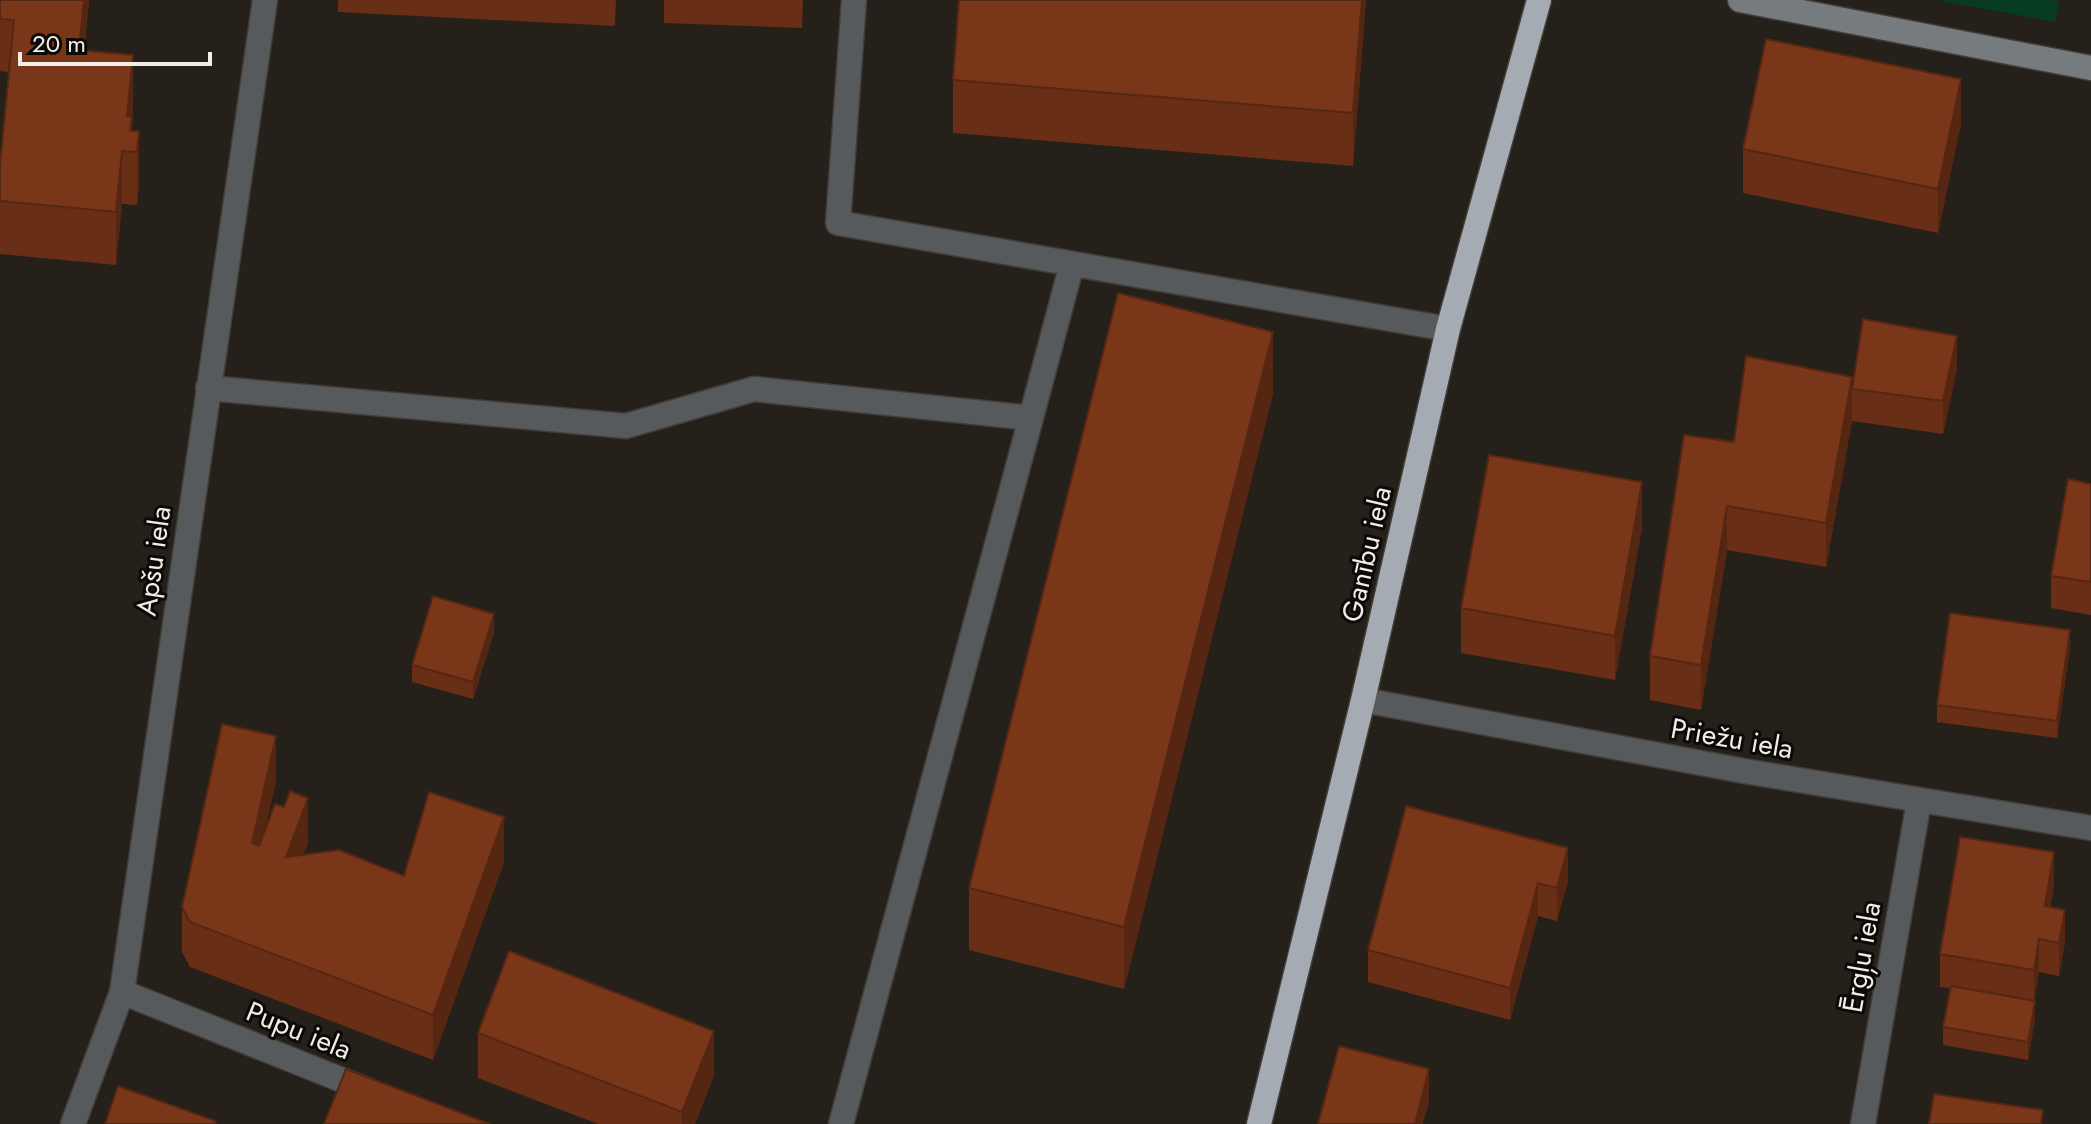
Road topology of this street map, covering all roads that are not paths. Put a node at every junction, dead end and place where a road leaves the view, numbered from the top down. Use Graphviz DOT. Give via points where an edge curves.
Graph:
graph roads {
  1 [pos="265,0"];
  2 [pos="854,0"];
  3 [pos="1539,0"];
  4 [pos="1740,0"];
  5 [pos="2091,68"];
  6 [pos="1072,264"];
  7 [pos="1448,329"];
  8 [pos="208,388"];
  9 [pos="1031,418"];
  10 [pos="1363,700"];
  11 [pos="1919,801"];
  12 [pos="2091,828"];
  13 [pos="122,992"];
  14 [pos="396,1101"];
  15 [pos="73,1124"];
  16 [pos="841,1124"];
  17 [pos="1259,1124"];
  18 [pos="1863,1124"];
  1 -- 8 [label="street, Apšu iela"];
  2 -- 6 [label="street" via="838,223"];
  3 -- 7 [label="highway, Ganību iela"];
  4 -- 5 [label="street"];
  6 -- 7 [label="street"];
  6 -- 9 [label="street"];
  7 -- 10 [label="highway, Ganību iela"];
  8 -- 9 [label="street" via="626,426 754,389"];
  8 -- 13 [label="street, Apšu iela"];
  9 -- 16 [label="street"];
  10 -- 11 [label="street, Priežu iela"];
  10 -- 17 [label="highway, Ganību iela"];
  11 -- 12 [label="street, Priežu iela"];
  11 -- 18 [label="street, Ērgļu iela"];
  13 -- 14 [label="street, Pupu iela"];
  13 -- 15 [label="street, Apšu iela"];
}
